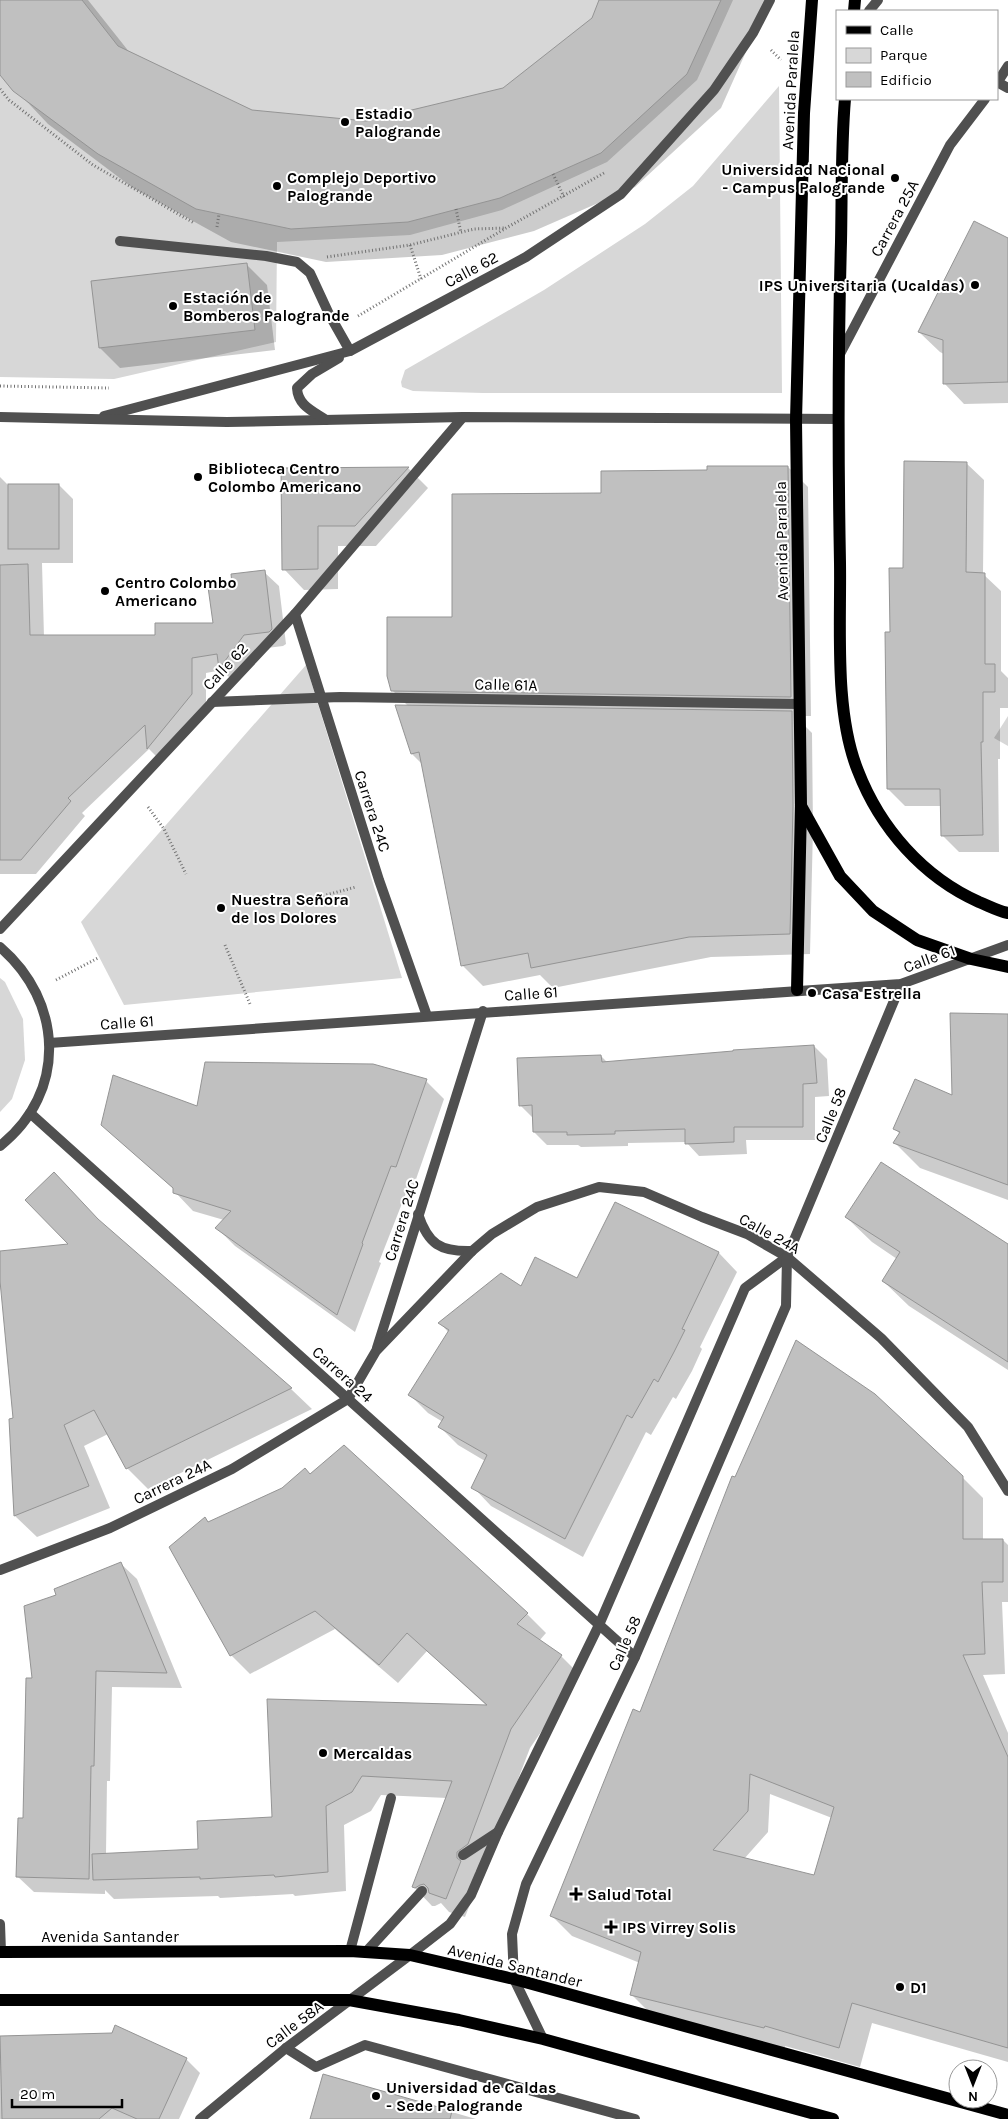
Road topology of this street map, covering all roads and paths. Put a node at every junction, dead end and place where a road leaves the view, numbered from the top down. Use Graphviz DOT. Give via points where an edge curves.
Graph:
graph roads {
  1 [pos="770,0"];
  2 [pos="812,0"];
  3 [pos="878,0"];
  4 [pos="870,10"];
  5 [pos="1008,66"];
  6 [pos="998,81"];
  7 [pos="0,89"];
  8 [pos="846,100"];
  9 [pos="984,100"];
  10 [pos="612,168"];
  11 [pos="553,174"];
  12 [pos="564,197"];
  13 [pos="456,209"];
  14 [pos="200,226"];
  15 [pos="506,228"];
  16 [pos="461,232"];
  17 [pos="120,241"];
  18 [pos="410,245"];
  19 [pos="297,262"];
  20 [pos="421,279"];
  21 [pos="337,327"];
  22 [pos="350,351"];
  23 [pos="838,357"];
  24 [pos="0,386"];
  25 [pos="116,388"];
  26 [pos="0,417"];
  27 [pos="462,417"];
  28 [pos="90,419"];
  29 [pos="838,419"];
  30 [pos="796,420"];
  31 [pos="327,421"];
  32 [pos="295,614"];
  33 [pos="321,697"];
  34 [pos="212,702"];
  35 [pos="800,704"];
  36 [pos="133,786"];
  37 [pos="801,806"];
  38 [pos="186,874"];
  39 [pos="379,880"];
  40 [pos="296,903"];
  41 [pos="1008,913"];
  42 [pos="0,928"];
  43 [pos="225,945"];
  44 [pos="1008,945"];
  45 [pos="0,947"];
  46 [pos="98,958"];
  47 [pos="970,959"];
  48 [pos="1008,967"];
  49 [pos="901,984"];
  50 [pos="36,990"];
  51 [pos="796,990"];
  52 [pos="483,1012"];
  53 [pos="427,1016"];
  54 [pos="260,1028"];
  55 [pos="50,1043"];
  56 [pos="30,1113"];
  57 [pos="0,1146"];
  58 [pos="418,1214"];
  59 [pos="472,1251"];
  60 [pos="787,1257"];
  61 [pos="376,1351"];
  62 [pos="348,1399"];
  63 [pos="1008,1492"];
  64 [pos="0,1570"];
  65 [pos="599,1625"];
  66 [pos="635,1657"];
  67 [pos="391,1798"];
  68 [pos="498,1832"];
  69 [pos="463,1855"];
  70 [pos="422,1890"];
  71 [pos="0,1924"];
  72 [pos="350,1951"];
  73 [pos="1,1952"];
  74 [pos="366,1952"];
  75 [pos="410,1956"];
  76 [pos="514,1979"];
  77 [pos="0,2000"];
  78 [pos="349,2000"];
  79 [pos="543,2039"];
  80 [pos="286,2048"];
  81 [pos="1008,2115"];
  82 [pos="819,2117"];
  83 [pos="200,2119"];
  84 [pos="635,2119"];
  85 [pos="833,2119"];
  1 -- 22 [label="street, Calle 62" via="753,33 714,90 621,194 526,257"];
  2 -- 30 [label="main road, Avenida Paralela" via="804,113"];
  3 -- 4 [label="street"];
  5 -- 6 [label="street"];
  7 -- 14 [label="path" via="9,100 93,165"];
  8 -- 23 [label="main road"];
  9 -- 23 [label="street, Carrera 25A" via="950,145"];
  10 -- 12 [label="path"];
  11 -- 12 [label="path"];
  12 -- 15 [label="path"];
  13 -- 16 [label="path"];
  15 -- 16 [label="path"];
  15 -- 20 [label="path"];
  16 -- 18 [label="path"];
  17 -- 19 [label="street"];
  18 -- 19 [label="path"];
  18 -- 20 [label="path"];
  19 -- 21 [label="street" via="310,273"];
  20 -- 21 [label="path"];
  21 -- 22 [label="street"];
  22 -- 28 [label="street, Calle 62"];
  22 -- 31 [label="street" via="312,374 297,388 298,398 304,405"];
  23 -- 29 [label="main road"];
  24 -- 25 [label="path"];
  26 -- 28 [label="street, Calle 62"];
  27 -- 30 [label="street, Calle 62"];
  27 -- 31 [label="street, Calle 62"];
  27 -- 32 [label="street, Calle 62"];
  28 -- 31 [label="street, Calle 62"];
  29 -- 30 [label="street, Calle 62"];
  29 -- 41 [label="main road" via="842,690 846,731 857,771 878,812 897,839 929,871 966,896"];
  30 -- 35 [label="main road, Avenida Paralela"];
  32 -- 33 [label="street, Carrera 24C"];
  32 -- 34 [label="street, Calle 62"];
  33 -- 34 [label="street, Calle 61A"];
  33 -- 35 [label="street, Calle 61A"];
  33 -- 39 [label="street, Carrera 24C"];
  34 -- 36 [label="street, Calle 62"];
  35 -- 37 [label="main road, Avenida Paralela"];
  36 -- 38 [label="path" via="164,829"];
  36 -- 42 [label="street, Calle 62"];
  37 -- 47 [label="main road, Avenida Paralela" via="840,876 873,911 917,940"];
  37 -- 51 [label="main road"];
  39 -- 40 [label="path"];
  39 -- 53 [label="street, Carrera 24C"];
  43 -- 54 [label="path"];
  44 -- 47 [label="street, Calle 61"];
  45 -- 50 [label="street" via="17,961"];
  46 -- 50 [label="path"];
  47 -- 48 [label="main road, Avenida Paralela"];
  47 -- 49 [label="street, Calle 61"];
  49 -- 51 [label="street, Calle 61"];
  49 -- 60 [label="street, Calle 58"];
  50 -- 55 [label="street" via="46,1016"];
  51 -- 52 [label="street, Calle 61"];
  52 -- 53 [label="street, Calle 61"];
  52 -- 58 [label="street, Carrera 24C"];
  53 -- 54 [label="street, Calle 61"];
  54 -- 55 [label="street, Calle 61"];
  55 -- 56 [label="street" via="41,1092"];
  56 -- 57 [label="street"];
  56 -- 62 [label="street, Carrera 24"];
  58 -- 59 [label="street" via="424,1231 436,1245 453,1252"];
  58 -- 61 [label="street, Carrera 24C"];
  59 -- 60 [label="street, Calle 24A" via="492,1234 537,1207 600,1187 644,1192 747,1234"];
  59 -- 61 [label="street, Calle 24A"];
  60 -- 63 [label="street, Calle 24A" via="881,1338 968,1427"];
  60 -- 65 [label="street, Calle 58" via="745,1288"];
  60 -- 66 [label="street, Calle 58" via="786,1306"];
  61 -- 62 [label="street, Calle 24A"];
  62 -- 64 [label="street, Carrera 24A" via="232,1469 110,1528"];
  62 -- 65 [label="street, Carrera 24"];
  65 -- 66 [label="street, Carrera 24"];
  65 -- 68 [label="street, Calle 58"];
  66 -- 76 [label="street, Calle 58" via="526,1884 512,1934"];
  67 -- 72 [label="street"];
  68 -- 69 [label="street"];
  68 -- 75 [label="street, Calle 58" via="471,1895 450,1924"];
  70 -- 74 [label="street"];
  71 -- 73 [label="street"];
  72 -- 73 [label="main road, Avenida Santander"];
  72 -- 74 [label="main road, Avenida Santander"];
  74 -- 75 [label="main road, Avenida Santander"];
  75 -- 76 [label="main road, Avenida Santander"];
  75 -- 78 [label="street, Calle 58A"];
  76 -- 79 [label="street, Calle 58"];
  76 -- 81 [label="main road, Avenida Santander"];
  77 -- 78 [label="main road"];
  78 -- 79 [label="main road"];
  78 -- 80 [label="street, Calle 58A"];
  79 -- 82 [label="main road"];
  80 -- 83 [label="street, Calle 58A"];
  80 -- 84 [label="street" via="316,2067 365,2045"];
  82 -- 85 [label="main road"];
}
